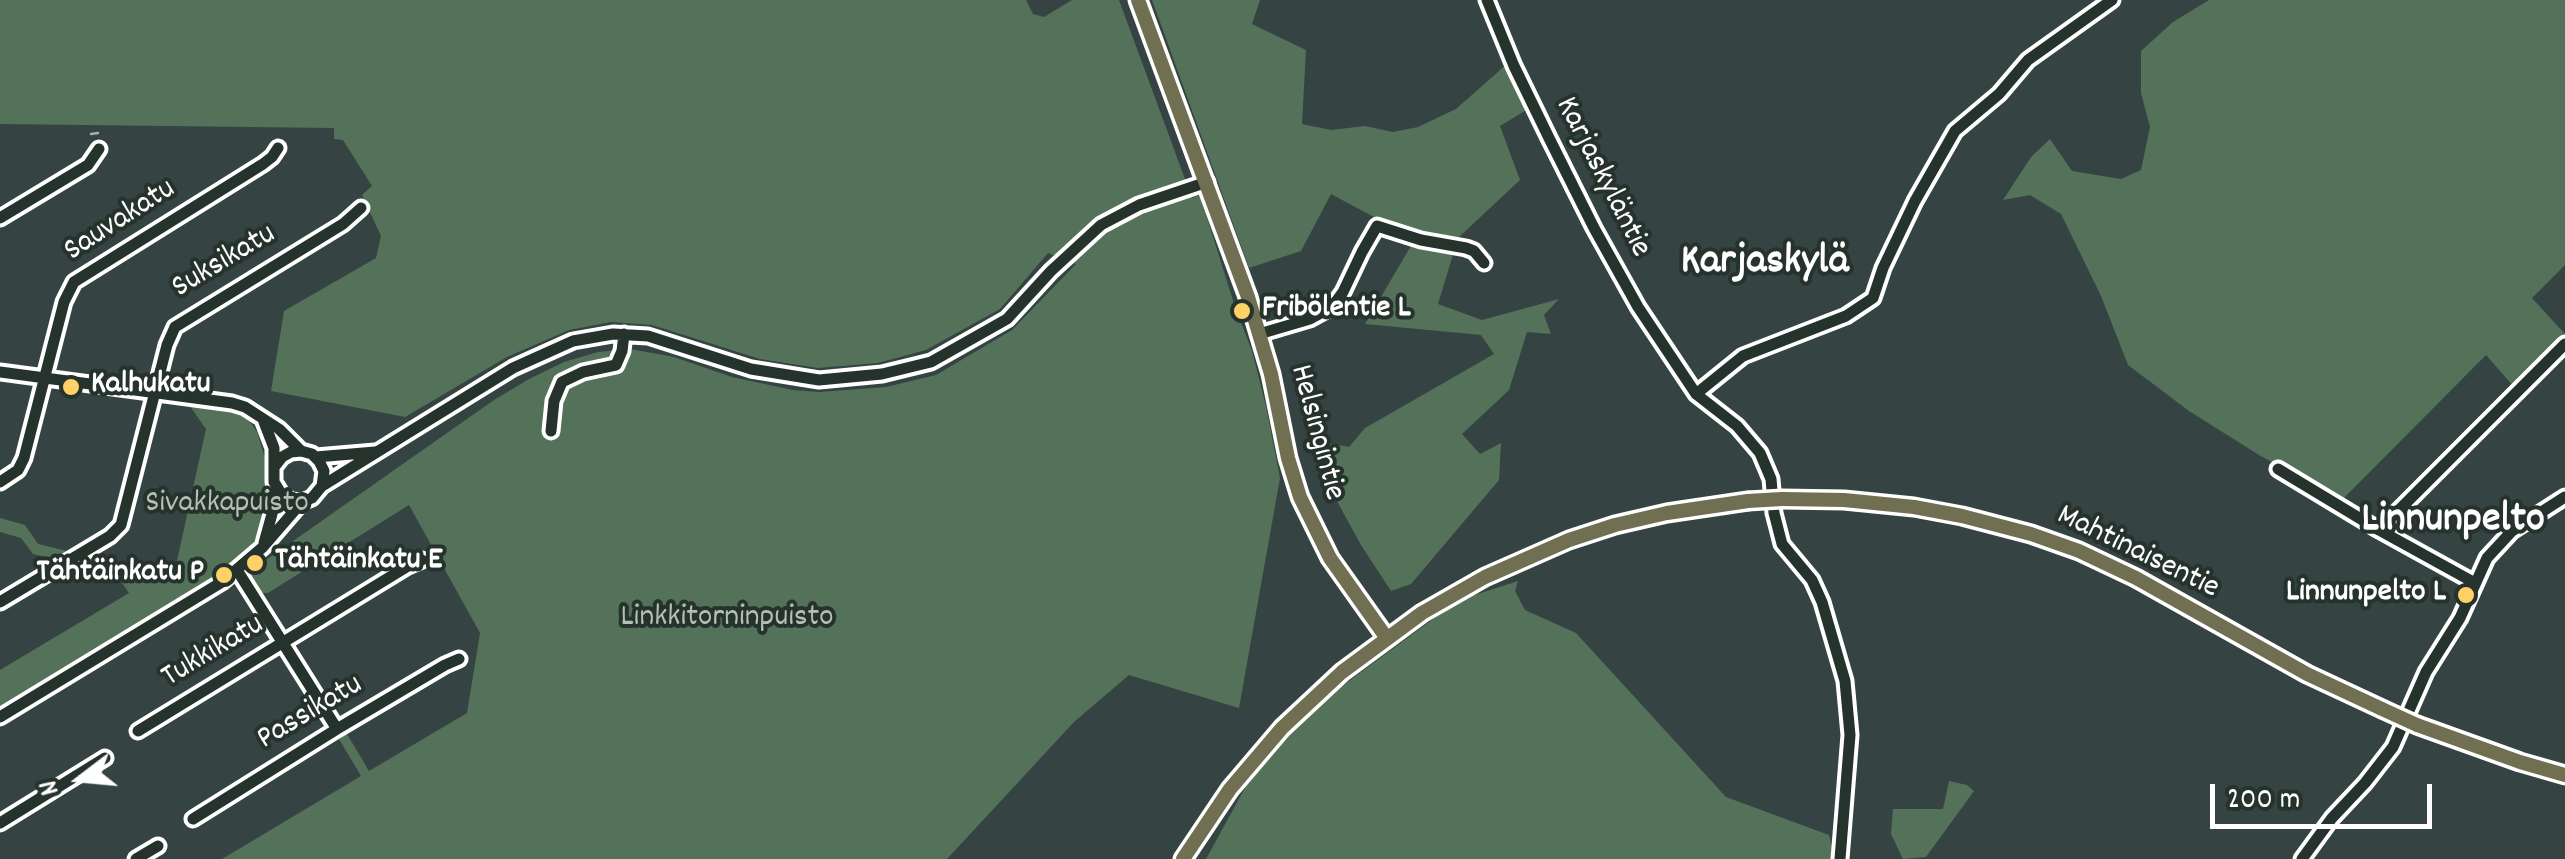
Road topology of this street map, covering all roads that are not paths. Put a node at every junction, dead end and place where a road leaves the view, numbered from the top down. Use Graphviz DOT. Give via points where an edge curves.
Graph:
graph roads {
  1 [pos="1138,0"];
  2 [pos="1487,0"];
  3 [pos="2112,0"];
  4 [pos="278,148"];
  5 [pos="99,149"];
  6 [pos="1207,182"];
  7 [pos="361,208"];
  8 [pos="0,218"];
  9 [pos="1484,263"];
  10 [pos="624,334"];
  11 [pos="1259,334"];
  12 [pos="2565,344"];
  13 [pos="0,372"];
  14 [pos="44,378"];
  15 [pos="155,392"];
  16 [pos="1696,394"];
  17 [pos="262,418"];
  18 [pos="551,430"];
  19 [pos="301,451"];
  20 [pos="375,452"];
  21 [pos="316,457"];
  22 [pos="276,466"];
  23 [pos="2278,469"];
  24 [pos="0,482"];
  25 [pos="322,486"];
  26 [pos="276,487"];
  27 [pos="2565,497"];
  28 [pos="302,502"];
  29 [pos="2379,530"];
  30 [pos="263,547"];
  31 [pos="422,560"];
  32 [pos="238,570"];
  33 [pos="2475,583"];
  34 [pos="0,602"];
  35 [pos="1386,638"];
  36 [pos="285,642"];
  37 [pos="459,660"];
  38 [pos="0,717"];
  39 [pos="337,729"];
  40 [pos="138,731"];
  41 [pos="105,758"];
  42 [pos="2565,775"];
  43 [pos="193,819"];
  44 [pos="0,823"];
  45 [pos="158,846"];
  46 [pos="136,859"];
  47 [pos="1183,859"];
  48 [pos="1840,859"];
  49 [pos="2302,859"];
  1 -- 6 [label="main road, Helsingintie"];
  2 -- 16 [label="street, Karjaskyläntie" via="1594,228"];
  3 -- 16 [label="street" via="2028,60 1955,131 1915,201 1874,298 1846,316 1742,356"];
  4 -- 14 [label="street, Sauvakatu" via="263,164 74,282"];
  5 -- 8 [label="street" via="88,164"];
  6 -- 10 [label="street" via="1101,226 1007,319 930,362 819,380"];
  6 -- 11 [label="main road, Helsingintie"];
  7 -- 15 [label="street, Suksikatu" via="179,323"];
  9 -- 11 [label="street" via="1466,248 1377,226 1332,307"];
  10 -- 18 [label="street" via="616,365 562,382"];
  10 -- 20 [label="street" via="573,341 513,368"];
  11 -- 35 [label="main road, Helsingintie" via="1300,497 1330,558"];
  12 -- 29 [label="street"];
  13 -- 14 [label="street"];
  14 -- 15 [label="street"];
  14 -- 24 [label="street" via="24,458"];
  15 -- 17 [label="street" via="232,403"];
  15 -- 34 [label="street, Suksikatu" via="121,525"];
  16 -- 48 [label="street, Karjaskyläntie" via="1760,453 1782,544 1822,602 1845,681 1850,734"];
  17 -- 19 [label="street"];
  17 -- 22 [label="street"];
  19 -- 21 [label="street"];
  19 -- 22 [label="street" via="286,454"];
  20 -- 21 [label="street"];
  20 -- 25 [label="street"];
  21 -- 25 [label="street"];
  22 -- 26 [label="street"];
  23 -- 29 [label="street"];
  25 -- 28 [label="street"];
  26 -- 28 [label="street"];
  26 -- 30 [label="street"];
  27 -- 33 [label="street" via="2512,531"];
  28 -- 30 [label="street"];
  29 -- 33 [label="street"];
  30 -- 32 [label="street"];
  31 -- 36 [label="street, Tukkikatu"];
  32 -- 36 [label="street"];
  32 -- 38 [label="street"];
  33 -- 49 [label="street" via="2393,747"];
  35 -- 42 [label="main road, Mahtinaisentie, bridge" via="1485,577 1615,525 1782,499 1914,506 2079,551 2382,709"];
  35 -- 47 [label="main road" via="1276,734"];
  36 -- 39 [label="street"];
  36 -- 40 [label="street, Tukkikatu"];
  37 -- 39 [label="street, Passikatu"];
  39 -- 43 [label="street, Passikatu"];
  41 -- 44 [label="street"];
  45 -- 46 [label="street"];
}
